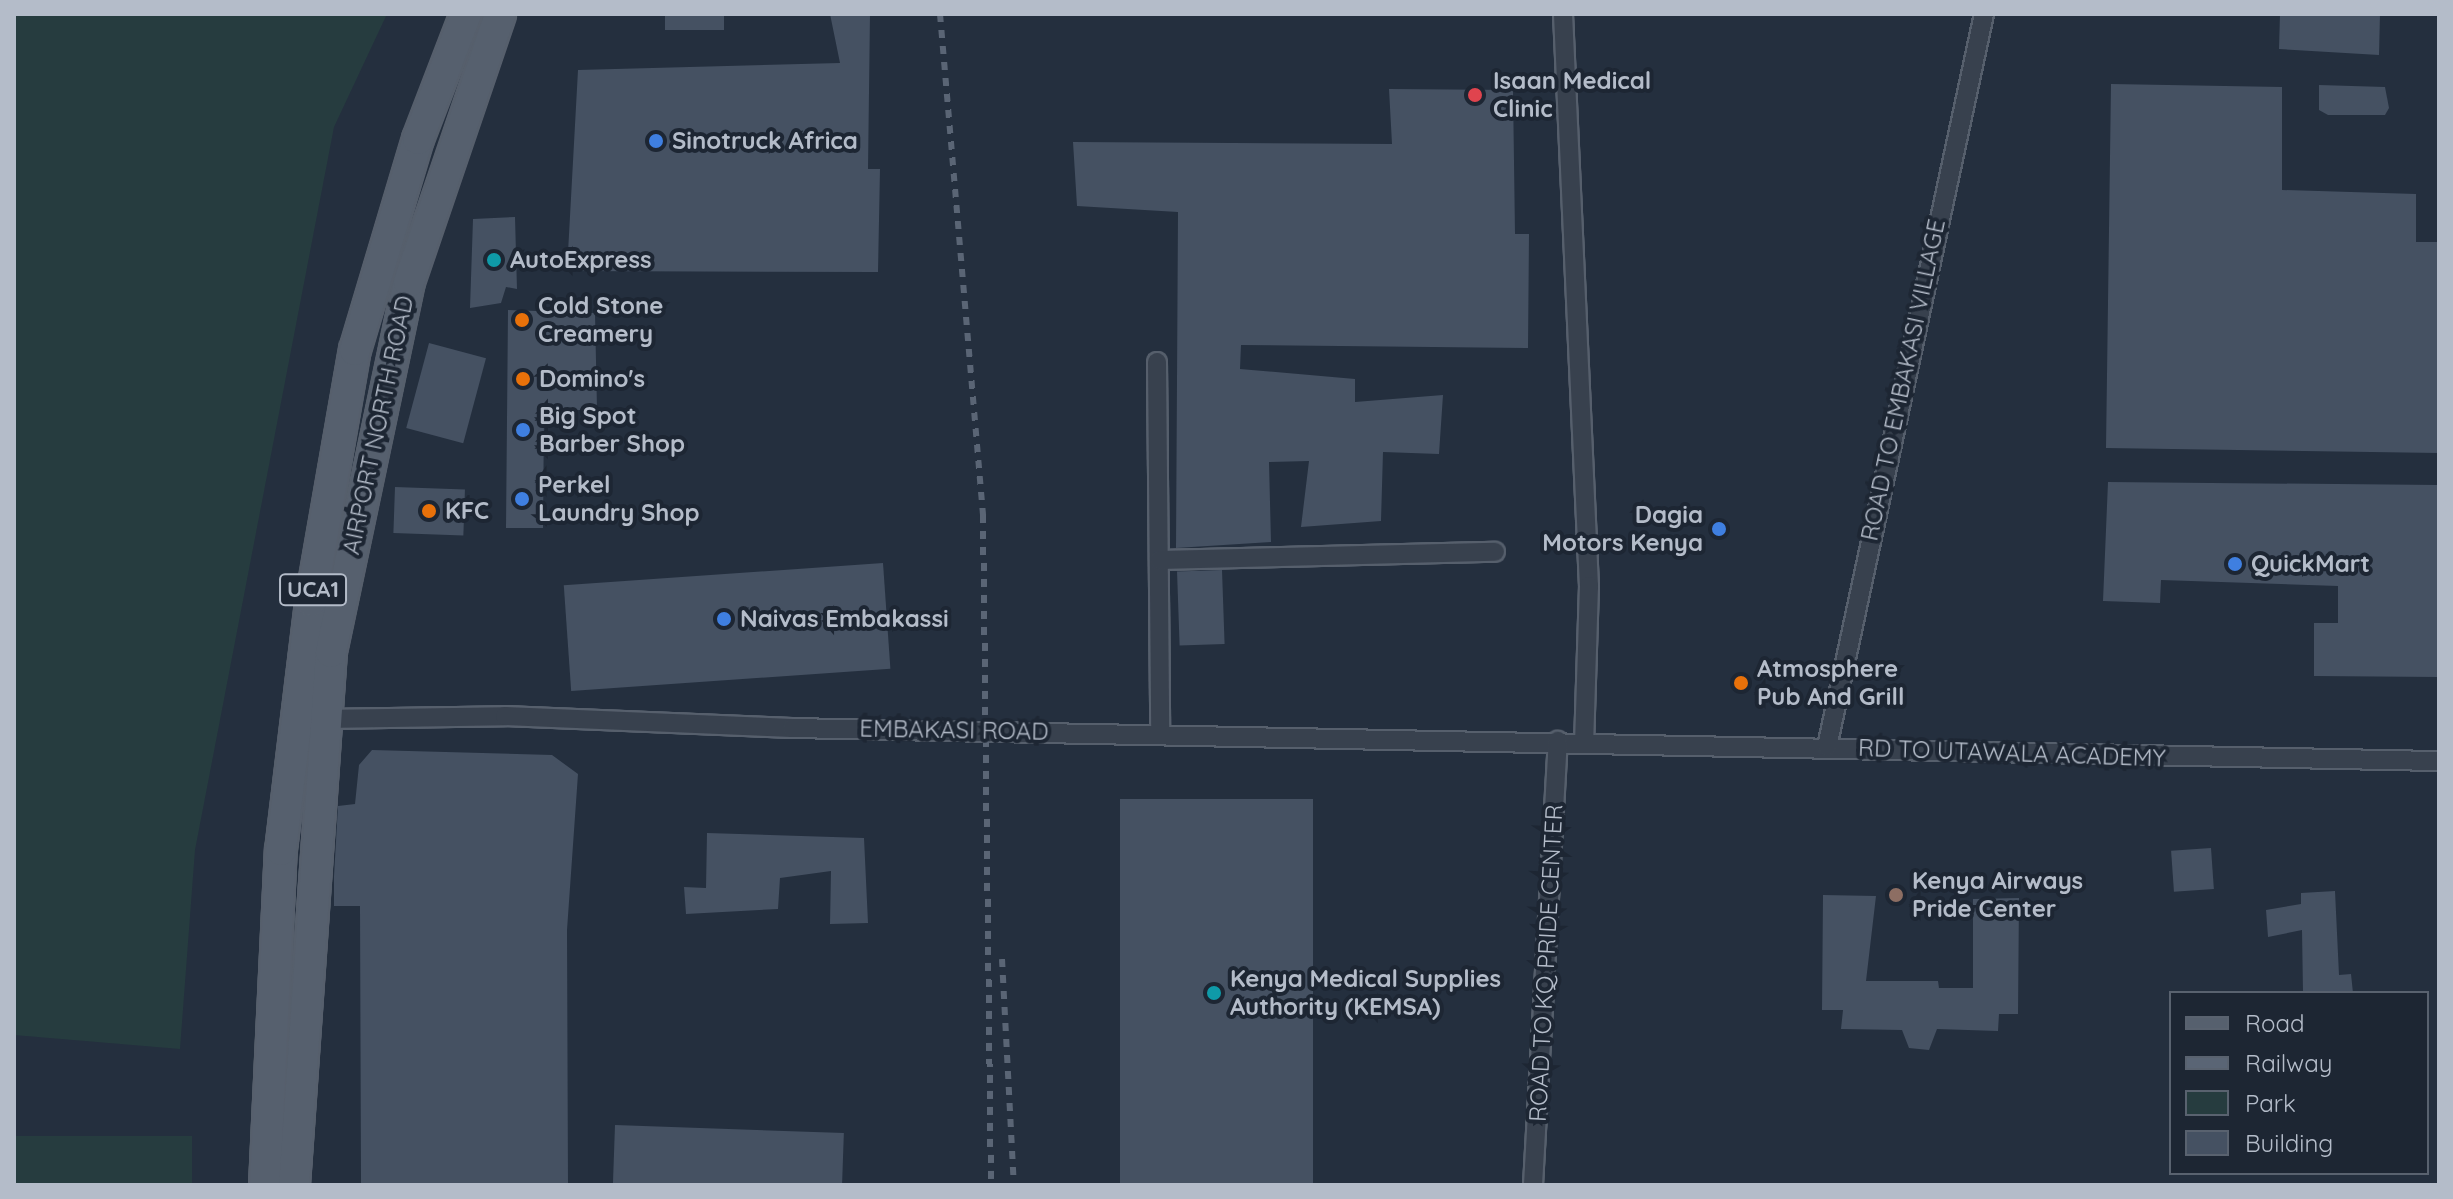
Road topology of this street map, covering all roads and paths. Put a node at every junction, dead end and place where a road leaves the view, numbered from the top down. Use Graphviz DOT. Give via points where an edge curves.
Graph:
graph roads {
  1 [pos="466,14"];
  2 [pos="500,14"];
  3 [pos="1563,14"];
  4 [pos="1984,14"];
  5 [pos="1157,362"];
  6 [pos="1495,552"];
  7 [pos="1159,560"];
  8 [pos="323,719"];
  9 [pos="1160,734"];
  10 [pos="1558,741"];
  11 [pos="1584,743"];
  12 [pos="1827,747"];
  13 [pos="2439,761"];
  14 [pos="265,1185"];
  15 [pos="294,1185"];
  16 [pos="1533,1185"];
  1 -- 14 [label="main road, AIRPORT NORTH ROAD / UCA1" via="418,139 355,350 311,601 281,850"];
  2 -- 8 [label="main road, AIRPORT NORTH ROAD / UCA1" via="409,282 368,457"];
  3 -- 11 [label="street" via="1589,586"];
  4 -- 12 [label="street, ROAD TO EMBAKASI VILLAGE"];
  5 -- 7 [label="street"];
  6 -- 7 [label="street"];
  7 -- 9 [label="street"];
  8 -- 9 [label="street, EMBAKASI ROAD" via="505,716"];
  8 -- 15 [label="main road, AIRPORT NORTH ROAD / UCA1"];
  9 -- 10 [label="street, EMBAKASI ROAD"];
  10 -- 11 [label="street, EMBAKASI ROAD"];
  10 -- 16 [label="street, ROAD TO KQ PRIDE CENTER"];
  11 -- 12 [label="street, RD TO UTAWALA ACADEMY"];
  12 -- 13 [label="street, RD TO UTAWALA ACADEMY"];
}
